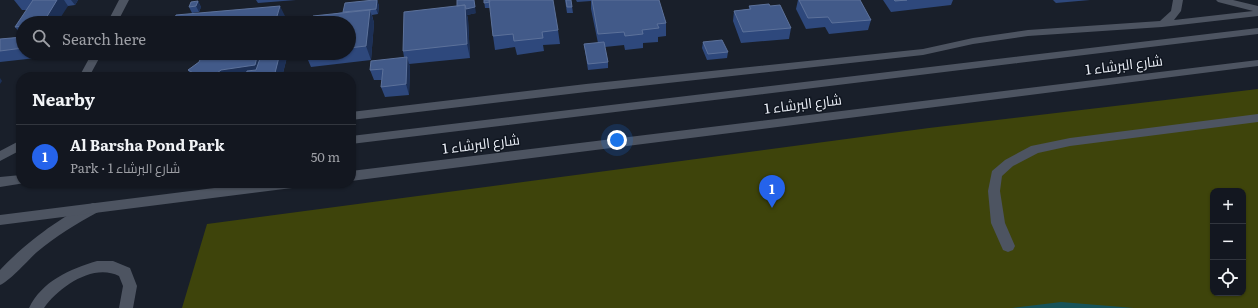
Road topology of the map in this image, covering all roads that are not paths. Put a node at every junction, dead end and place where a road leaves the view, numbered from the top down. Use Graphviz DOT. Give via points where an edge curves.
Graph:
graph roads {
  1 [pos="124,0"];
  2 [pos="1178,0"];
  3 [pos="1221,0"];
  4 [pos="1258,9"];
  5 [pos="1258,13"];
  6 [pos="116,16"];
  7 [pos="1162,24"];
  8 [pos="1258,31"];
  9 [pos="93,60"];
  10 [pos="1258,63"];
  11 [pos="87,72"];
  12 [pos="356,115"];
  13 [pos="1258,118"];
  14 [pos="356,139"];
  15 [pos="16,147"];
  16 [pos="0,157"];
  17 [pos="356,175"];
  18 [pos="16,180"];
  19 [pos="0,182"];
  20 [pos="252,188"];
  21 [pos="93,208"];
  22 [pos="0,220"];
  23 [pos="1008,246"];
  24 [pos="0,278"];
  25 [pos="36,308"];
  26 [pos="126,308"];
  1 -- 6 [label="street"];
  2 -- 7 [label="street" via="1176,12"];
  3 -- 4 [label="street"];
  5 -- 7 [label="street"];
  7 -- 12 [label="street" via="1028,33 916,52"];
  8 -- 14 [label="street, شارع البرشاء 1"];
  9 -- 11 [label="street"];
  10 -- 17 [label="street, شارع البرشاء 1"];
  13 -- 23 [label="street" via="1070,142 1036,149 1009,163 996,174 994,191 998,223"];
  15 -- 16 [label="street"];
  18 -- 19 [label="street"];
  20 -- 21 [label="street"];
  21 -- 22 [label="street"];
  21 -- 24 [label="street" via="41,241"];
  25 -- 26 [label="street" via="57,283 71,274 100,266 112,266 123,270 129,277 131,287"];
}
